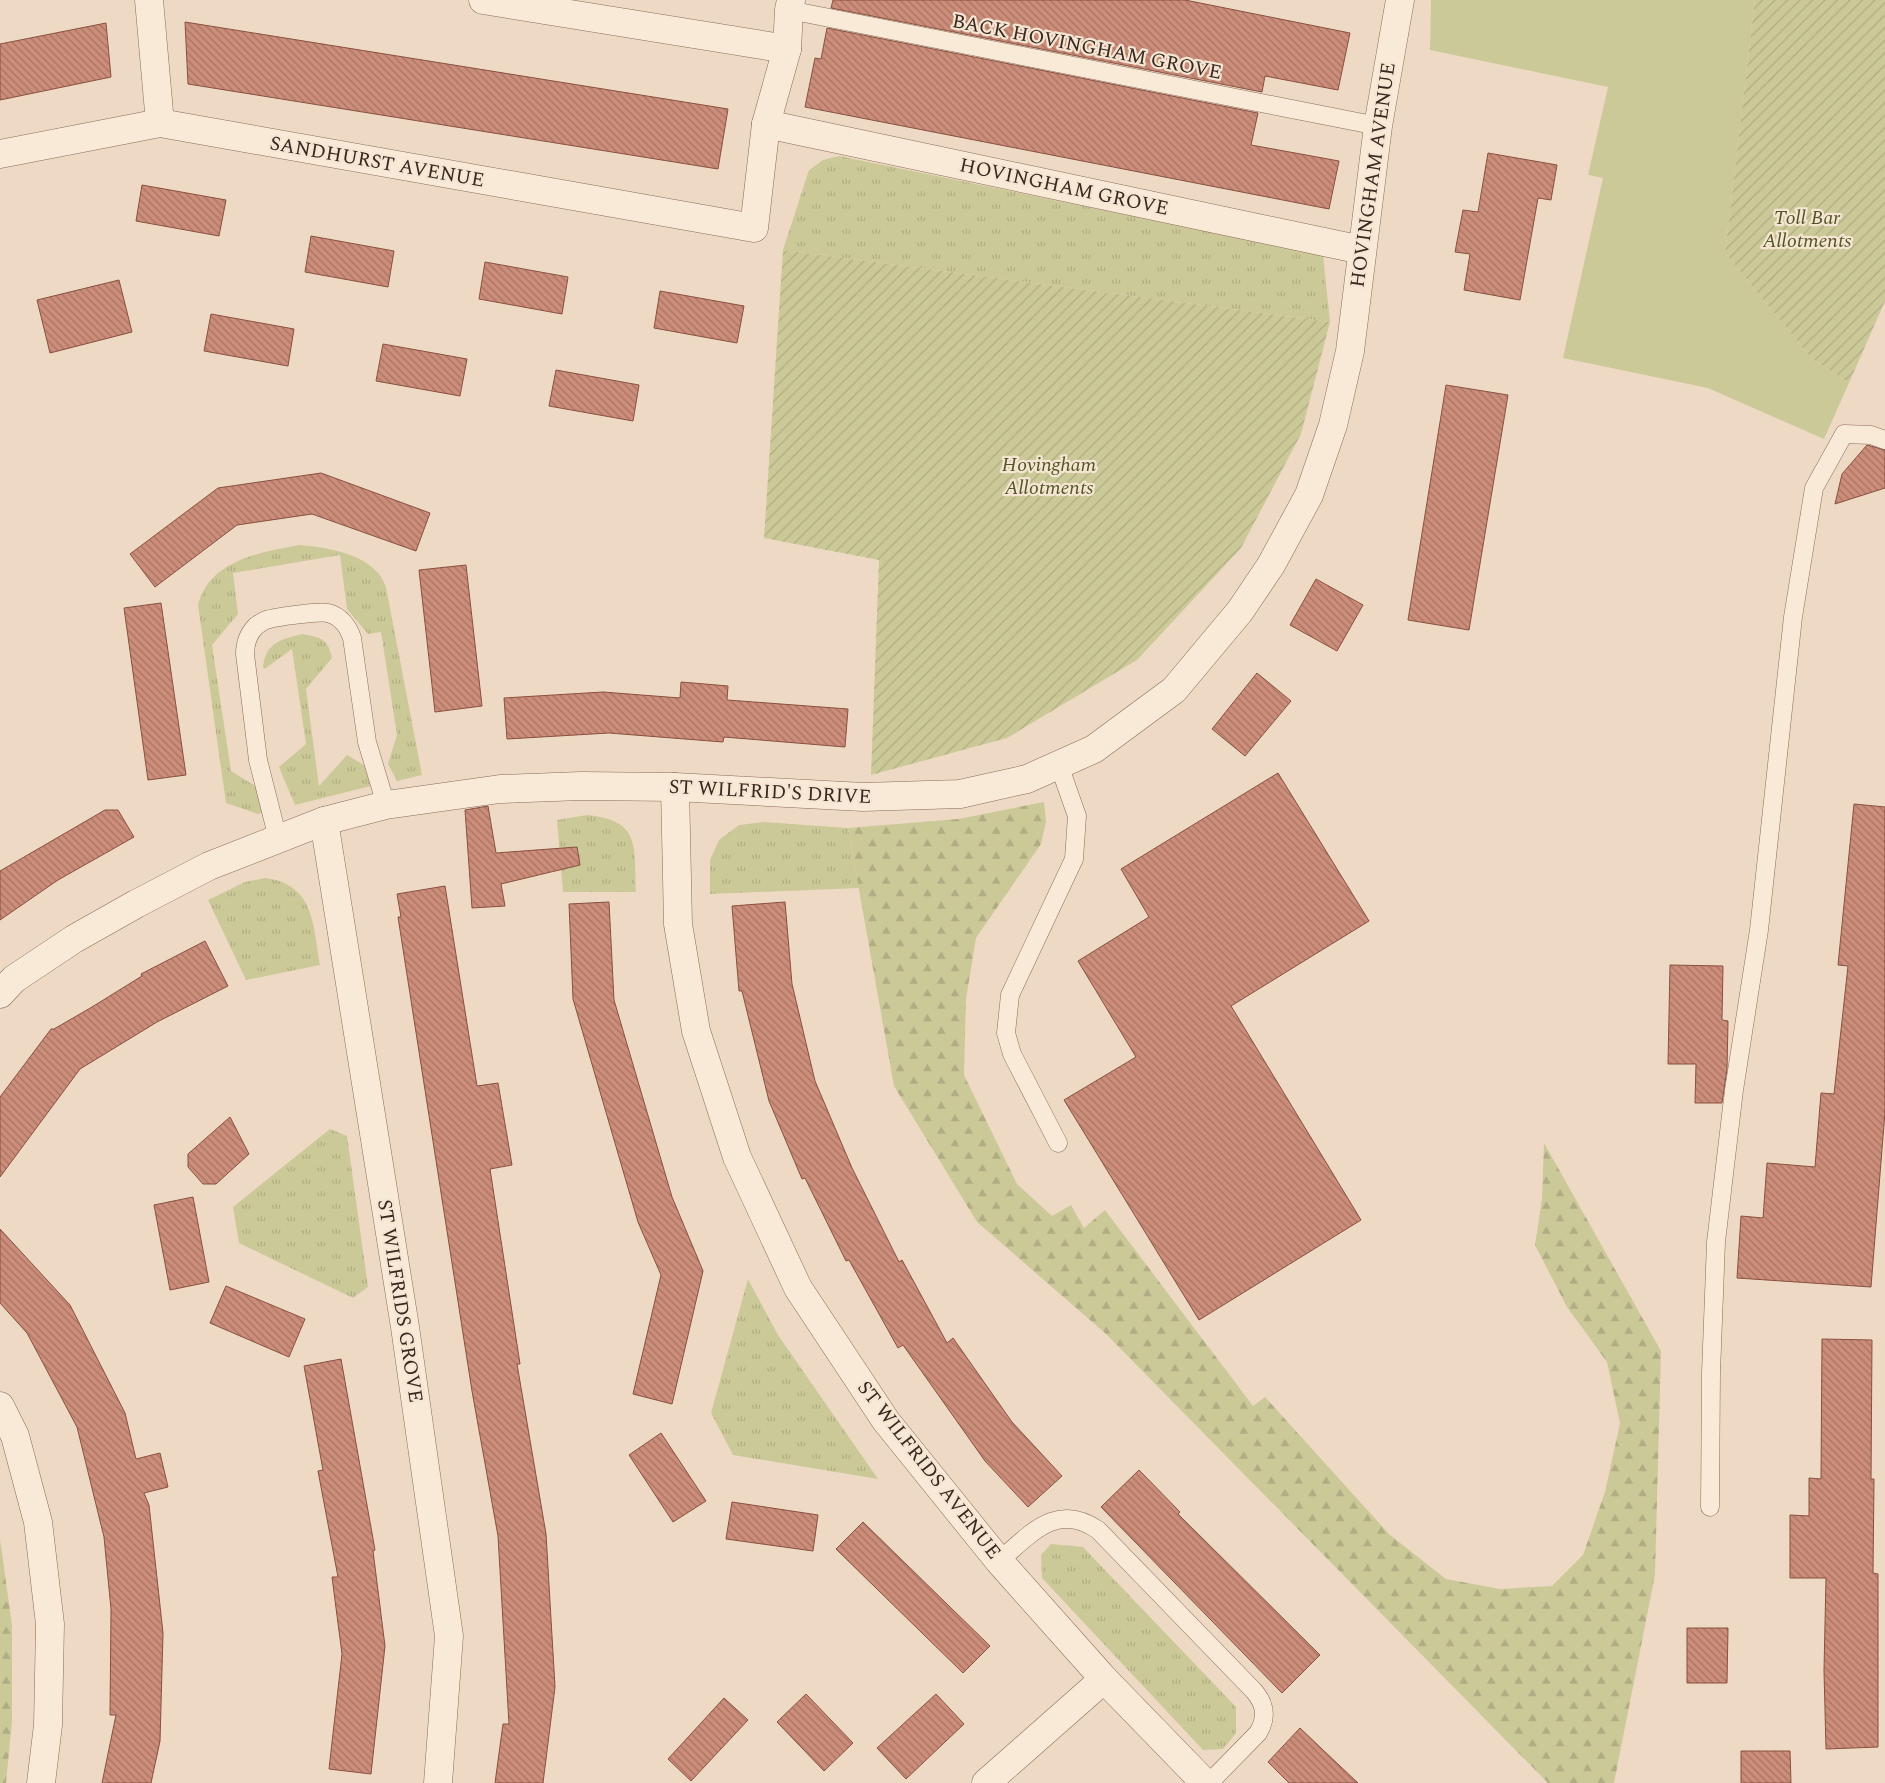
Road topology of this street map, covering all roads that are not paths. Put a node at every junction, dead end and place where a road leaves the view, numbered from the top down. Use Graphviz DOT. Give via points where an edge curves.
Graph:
graph roads {
  1 [pos="149,0"];
  2 [pos="483,0"];
  3 [pos="1400,0"];
  4 [pos="790,5"];
  5 [pos="787,49"];
  6 [pos="160,123"];
  7 [pos="766,124"];
  8 [pos="1378,126"];
  9 [pos="0,154"];
  10 [pos="1362,250"];
  11 [pos="1350,351"];
  12 [pos="1885,440"];
  13 [pos="1059,765"];
  14 [pos="675,787"];
  15 [pos="386,805"];
  16 [pos="324,821"];
  17 [pos="278,839"];
  18 [pos="0,994"];
  19 [pos="1058,1143"];
  20 [pos="0,1406"];
  21 [pos="1710,1508"];
  22 [pos="998,1561"];
  23 [pos="1104,1679"];
  24 [pos="41,1783"];
  25 [pos="438,1783"];
  26 [pos="986,1783"];
  27 [pos="1204,1783"];
  28 [pos="1209,1783"];
  1 -- 6 [label="street"];
  2 -- 5 [label="street"];
  3 -- 8 [label="street, HOVINGHAM AVENUE"];
  4 -- 5 [label="street"];
  4 -- 8 [label="lane, BACK HOVINGHAM GROVE"];
  5 -- 7 [label="street"];
  6 -- 7 [label="street, SANDHURST AVENUE" via="754,228"];
  6 -- 9 [label="street, SANDHURST AVENUE"];
  7 -- 10 [label="street, HOVINGHAM GROVE"];
  8 -- 10 [label="street, HOVINGHAM AVENUE"];
  10 -- 11 [label="street, HOVINGHAM AVENUE"];
  11 -- 13 [label="street, ST WILFRID'S DRIVE" via="1333,425 1309,495 1271,565 1240,611 1174,690 1094,749"];
  12 -- 21 [label="lane" via="1871,435 1844,434 1814,488 1793,617 1759,930 1734,1090 1716,1242"];
  13 -- 14 [label="street, ST WILFRID'S DRIVE" via="1027,779 960,794 863,797"];
  13 -- 19 [label="lane" via="1077,816 1074,859 1010,995 1006,1033 1012,1054"];
  14 -- 15 [label="street, ST WILFRID'S DRIVE" via="500,789"];
  14 -- 22 [label="street, ST WILFRIDS AVENUE" via="678,924 694,1021 737,1157 798,1288 886,1421"];
  15 -- 16 [label="street, ST WILFRID'S DRIVE"];
  15 -- 17 [label="lane" via="367,742 349,629 328,613 267,619 250,633 245,643 245,654 258,760"];
  16 -- 17 [label="street, ST WILFRID'S DRIVE"];
  16 -- 25 [label="street, ST WILFRIDS GROVE" via="405,1327 450,1636"];
  17 -- 18 [label="street, ST WILFRID'S DRIVE" via="209,866 136,904 59,949 14,979"];
  20 -- 24 [label="street" via="15,1436 38,1522 50,1624 48,1725"];
  22 -- 23 [label="street, ST WILFRIDS AVENUE"];
  22 -- 28 [label="lane" via="1051,1521 1075,1518 1087,1522 1254,1691 1264,1707 1258,1734"];
  23 -- 26 [label="street"];
  23 -- 27 [label="street, ST WILFRIDS AVENUE"];
}
